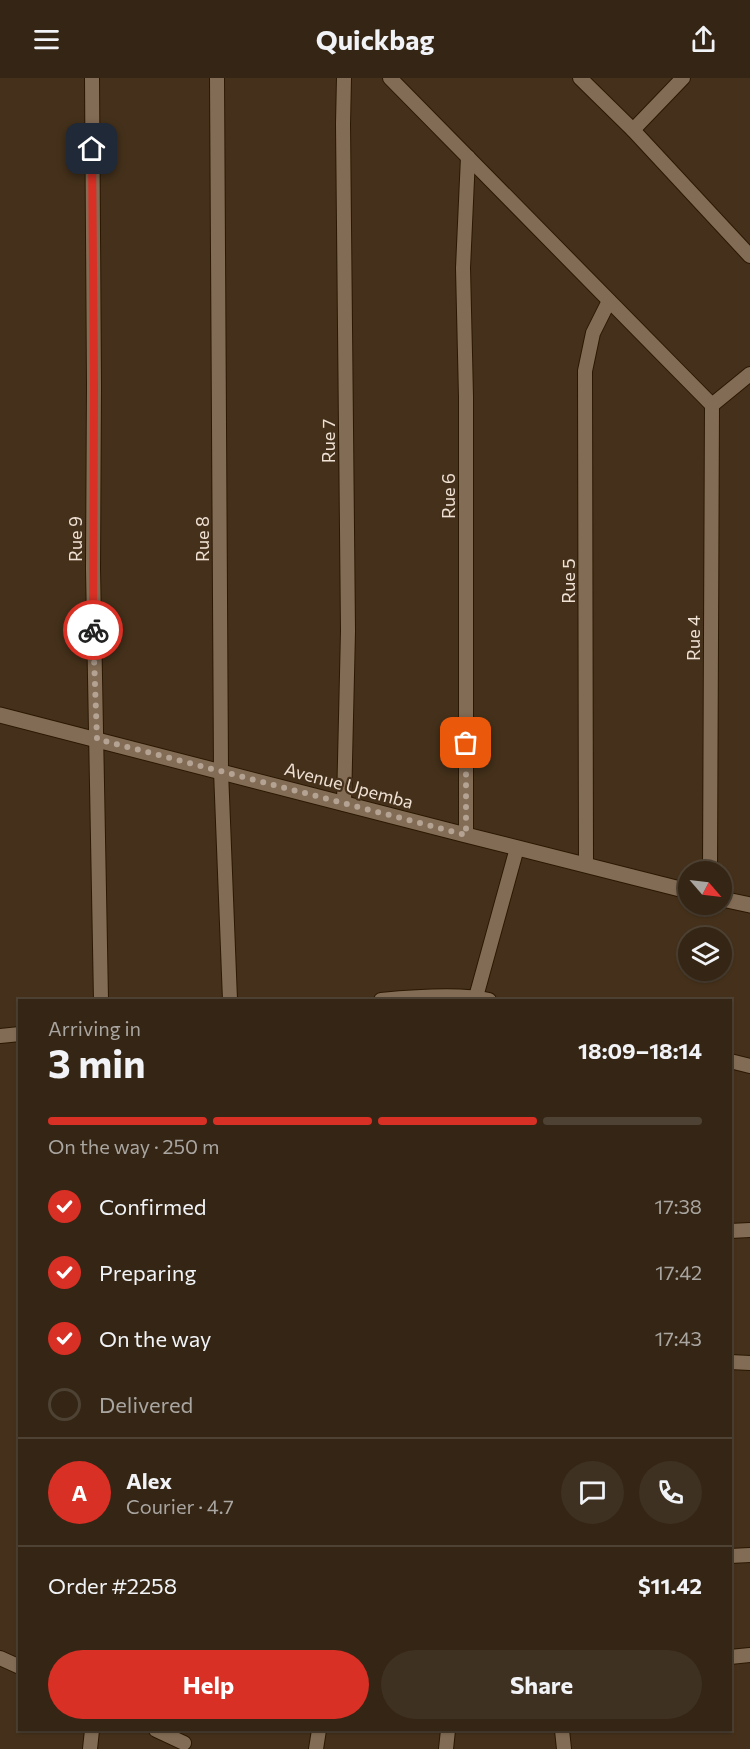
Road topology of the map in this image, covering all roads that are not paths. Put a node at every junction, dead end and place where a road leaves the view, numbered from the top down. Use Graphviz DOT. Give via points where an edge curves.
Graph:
graph roads {
  1 [pos="92,78"];
  2 [pos="217,78"];
  3 [pos="344,78"];
  4 [pos="390,78"];
  5 [pos="580,78"];
  6 [pos="683,78"];
  7 [pos="633,130"];
  8 [pos="468,157"];
  9 [pos="750,256"];
  10 [pos="609,301"];
  11 [pos="750,374"];
  12 [pos="712,405"];
  13 [pos="0,715"];
  14 [pos="97,739"];
  15 [pos="221,771"];
  16 [pos="344,804"];
  17 [pos="466,835"];
  18 [pos="517,848"];
  19 [pos="710,861"];
  20 [pos="586,865"];
  21 [pos="678,888"];
  22 [pos="732,902"];
  23 [pos="750,906"];
  24 [pos="101,999"];
  25 [pos="230,999"];
  26 [pos="407,999"];
  27 [pos="482,999"];
  28 [pos="18,1035"];
  29 [pos="0,1036"];
  30 [pos="732,1061"];
  31 [pos="750,1065"];
  32 [pos="750,1230"];
  33 [pos="732,1231"];
  34 [pos="732,1362"];
  35 [pos="750,1362"];
  36 [pos="750,1555"];
  37 [pos="732,1556"];
  38 [pos="750,1655"];
  39 [pos="732,1656"];
  40 [pos="0,1658"];
  41 [pos="18,1666"];
  42 [pos="92,1731"];
  43 [pos="159,1731"];
  44 [pos="319,1731"];
  45 [pos="448,1731"];
  46 [pos="562,1731"];
  47 [pos="185,1740"];
  48 [pos="90,1749"];
  49 [pos="316,1749"];
  50 [pos="446,1749"];
  51 [pos="564,1749"];
  1 -- 14 [label="street, Rue 9"];
  2 -- 15 [label="street, Rue 8"];
  3 -- 16 [label="street, Rue 7" via="348,631"];
  4 -- 8 [label="street"];
  5 -- 7 [label="street"];
  6 -- 7 [label="street"];
  7 -- 9 [label="street"];
  8 -- 10 [label="street"];
  8 -- 17 [label="street, Rue 6" via="463,268"];
  10 -- 12 [label="street"];
  10 -- 20 [label="street, Rue 5" via="593,333 585,371"];
  11 -- 12 [label="street"];
  12 -- 19 [label="street, Rue 4"];
  13 -- 14 [label="street, Avenue Upemba"];
  14 -- 15 [label="street, Avenue Upemba"];
  14 -- 24 [label="street, Rue 9"];
  15 -- 16 [label="street, Avenue Upemba"];
  15 -- 25 [label="street, Rue 8"];
  16 -- 17 [label="street, Avenue Upemba"];
  17 -- 18 [label="street, Avenue Upemba"];
  18 -- 20 [label="street, Avenue Upemba"];
  18 -- 27 [label="street"];
  20 -- 21 [label="street, Avenue Upemba"];
  22 -- 23 [label="street"];
  26 -- 27 [label="street"];
  28 -- 29 [label="street"];
  30 -- 31 [label="street"];
  32 -- 33 [label="street"];
  34 -- 35 [label="street"];
  36 -- 37 [label="street"];
  38 -- 39 [label="street"];
  40 -- 41 [label="street"];
  42 -- 48 [label="street"];
  43 -- 47 [label="street"];
  44 -- 49 [label="street"];
  45 -- 50 [label="street"];
  46 -- 51 [label="street"];
}
